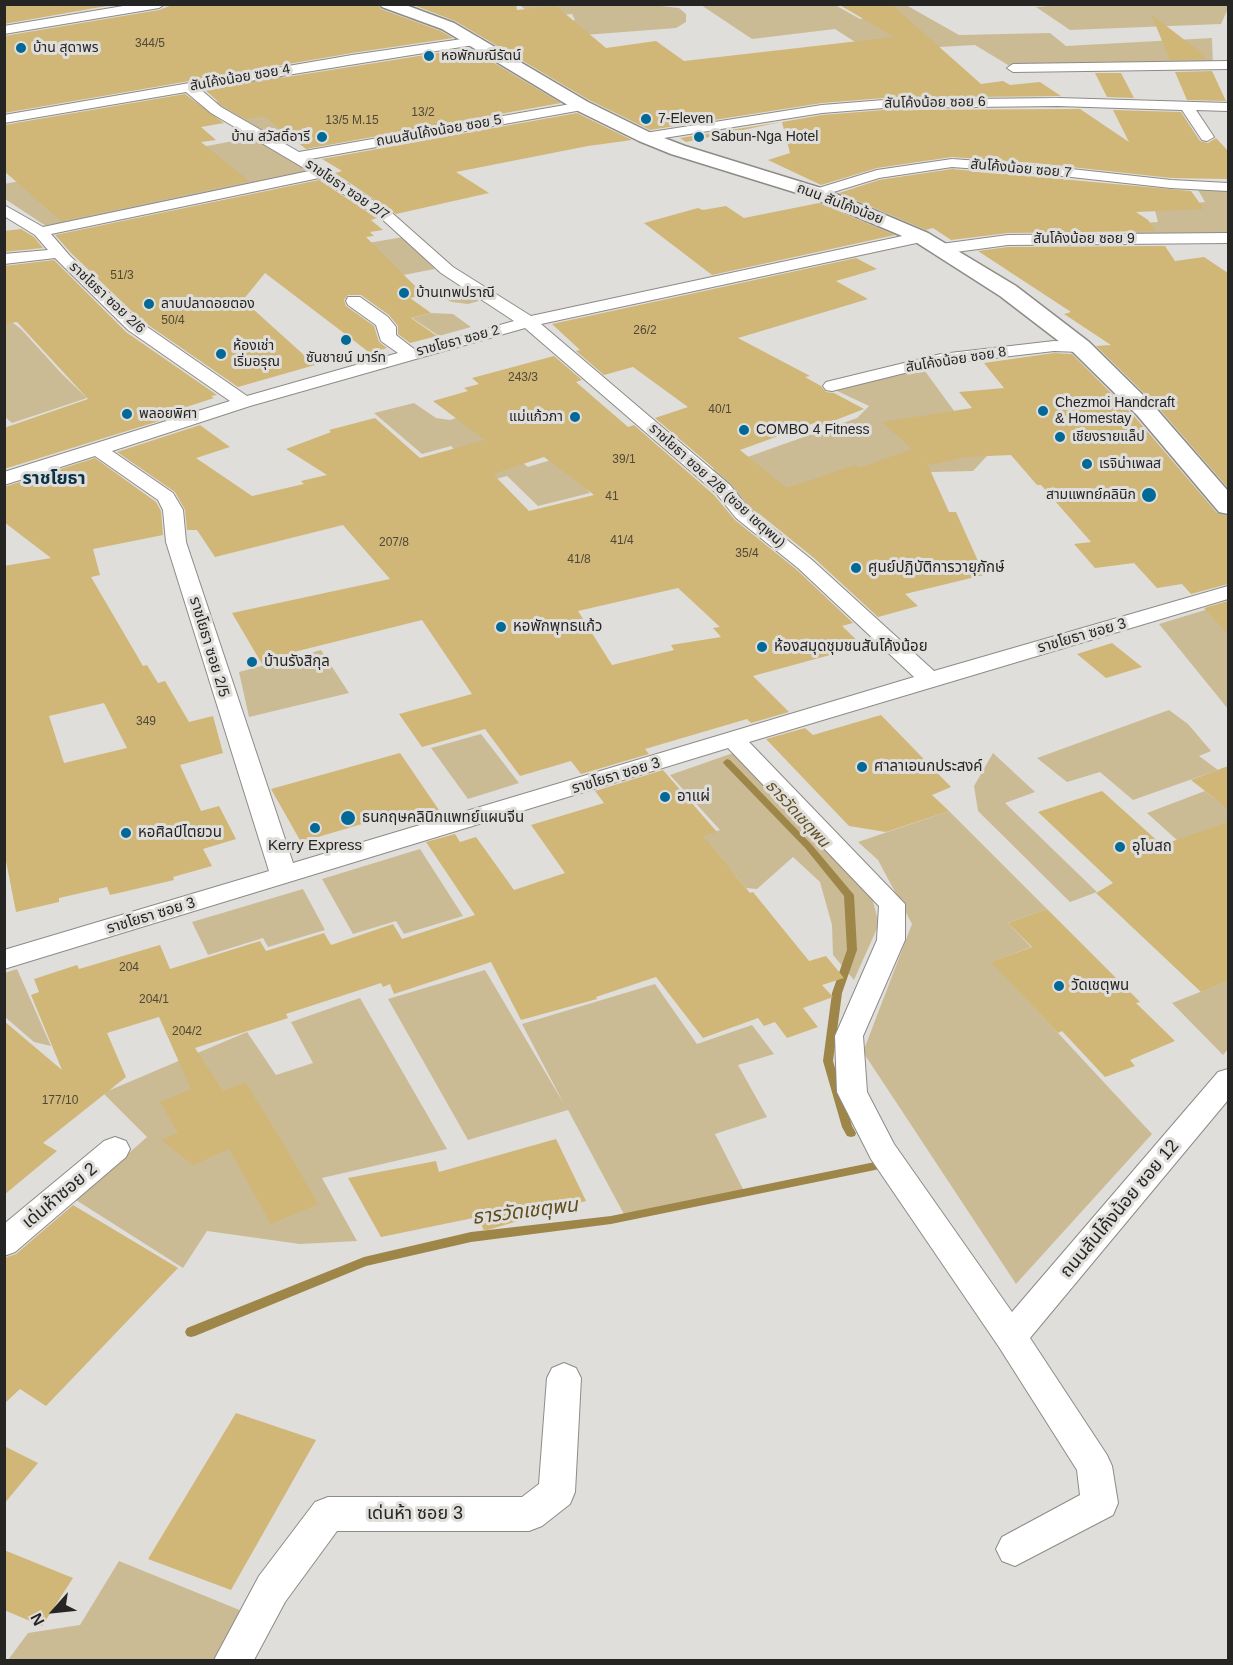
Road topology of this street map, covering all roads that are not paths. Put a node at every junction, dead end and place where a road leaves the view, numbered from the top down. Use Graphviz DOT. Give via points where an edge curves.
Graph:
graph roads {
  1 [pos="159,4"];
  2 [pos="387,4"];
  3 [pos="4,30"];
  4 [pos="476,41"];
  5 [pos="1228,65"];
  6 [pos="1013,68"];
  7 [pos="189,87"];
  8 [pos="582,106"];
  9 [pos="1187,106"];
  10 [pos="1228,107"];
  11 [pos="4,119"];
  12 [pos="645,137"];
  13 [pos="1207,137"];
  14 [pos="297,157"];
  15 [pos="320,173"];
  16 [pos="1228,187"];
  17 [pos="817,194"];
  18 [pos="4,209"];
  19 [pos="41,232"];
  20 [pos="921,237"];
  21 [pos="1228,238"];
  22 [pos="941,249"];
  23 [pos="61,253"];
  24 [pos="4,259"];
  25 [pos="354,301"];
  26 [pos="528,322"];
  27 [pos="1081,347"];
  28 [pos="410,354"];
  29 [pos="832,386"];
  30 [pos="244,402"];
  31 [pos="97,449"];
  32 [pos="4,478"];
  33 [pos="1226,499"];
  34 [pos="1228,592"];
  35 [pos="930,679"];
  36 [pos="734,740"];
  37 [pos="284,876"];
  38 [pos="4,960"];
  39 [pos="1228,1080"];
  40 [pos="115,1149"];
  41 [pos="4,1243"];
  42 [pos="1011,1337"];
  43 [pos="564,1378"];
  44 [pos="1015,1549"];
  45 [pos="233,1660"];
  1 -- 3 [label="street"];
  2 -- 4 [label="street, ถนน สันโค้งน้อย" via="448,26"];
  4 -- 7 [label="street, สันโค้งน้อย ซอย 4"];
  4 -- 8 [label="street, ถนน สันโค้งน้อย"];
  5 -- 6 [label="street"];
  7 -- 11 [label="street, สันโค้งน้อย ซอย 4"];
  7 -- 14 [label="street, ราชโยธา ซอย 2/7" via="216,110"];
  8 -- 12 [label="street, ถนน สันโค้งน้อย"];
  8 -- 14 [label="street, ถนนสันโค้งน้อย ซอย 5"];
  9 -- 10 [label="street, สันโค้งน้อย ซอย 6"];
  9 -- 12 [label="street, สันโค้งน้อย ซอย 6" via="1058,102 884,104 822,109"];
  9 -- 13 [label="street"];
  12 -- 17 [label="street, ถนน สันโค้งน้อย"];
  14 -- 15 [label="street, ราชโยธา ซอย 2/7"];
  15 -- 19 [label="street"];
  15 -- 26 [label="street, ราชโยธา ซอย 2/7" via="387,216 447,270"];
  16 -- 17 [label="street, สันโค้งน้อย ซอย 7" via="952,163 877,174"];
  17 -- 20 [label="street, ถนน สันโค้งน้อย"];
  18 -- 19 [label="street, ราชโยธา ซอย 2/6"];
  19 -- 23 [label="street, ราชโยธา ซอย 2/6"];
  20 -- 22 [label="street, ถนน สันโค้งน้อย"];
  20 -- 26 [label="street, ราชโยธา ซอย 2"];
  21 -- 22 [label="street, สันโค้งน้อย ซอย 9" via="1008,240"];
  22 -- 27 [label="street, ถนน สันโค้งน้อย" via="1008,291"];
  23 -- 24 [label="street"];
  23 -- 30 [label="street, ราชโยธา ซอย 2/6" via="134,326"];
  25 -- 28 [label="street" via="382,321 387,337"];
  26 -- 28 [label="street, ราชโยธา ซอย 2"];
  26 -- 35 [label="street, ราชโยธา ซอย 2/8 (ซอย เชตุพน)" via="715,482 743,514 805,564"];
  27 -- 29 [label="street, สันโค้งน้อย ซอย 8" via="1054,346 941,359"];
  27 -- 33 [label="street, ถนน สันโค้งน้อย"];
  28 -- 30 [label="street, ราชโยธา ซอย 2"];
  30 -- 31 [label="street, ราชโยธา ซอย 2"];
  31 -- 32 [label="street, ราชโยธา ซอย 2"];
  31 -- 37 [label="street, ราชโยธา ซอย 2/5" via="166,497 173,510 176,542"];
  34 -- 35 [label="street, ราชโยธา ซอย 3"];
  35 -- 36 [label="street, ราชโยธา ซอย 3"];
  36 -- 37 [label="street, ราชโยธา ซอย 3"];
  36 -- 42 [label="street" via="892,904 891,940 849,1036 852,1092 882,1151"];
  37 -- 38 [label="street, ราชโยธา ซอย 3"];
  39 -- 42 [label="street, ถนนสันโค้งน้อย ซอย 12"];
  40 -- 41 [label="street, เด่นห้าซอย 2"];
  42 -- 44 [label="street" via="1094,1466 1100,1503"];
  43 -- 45 [label="street, เด่นห้า ซอย 3" via="557,1492 529,1514 328,1514 272,1588"];
}
